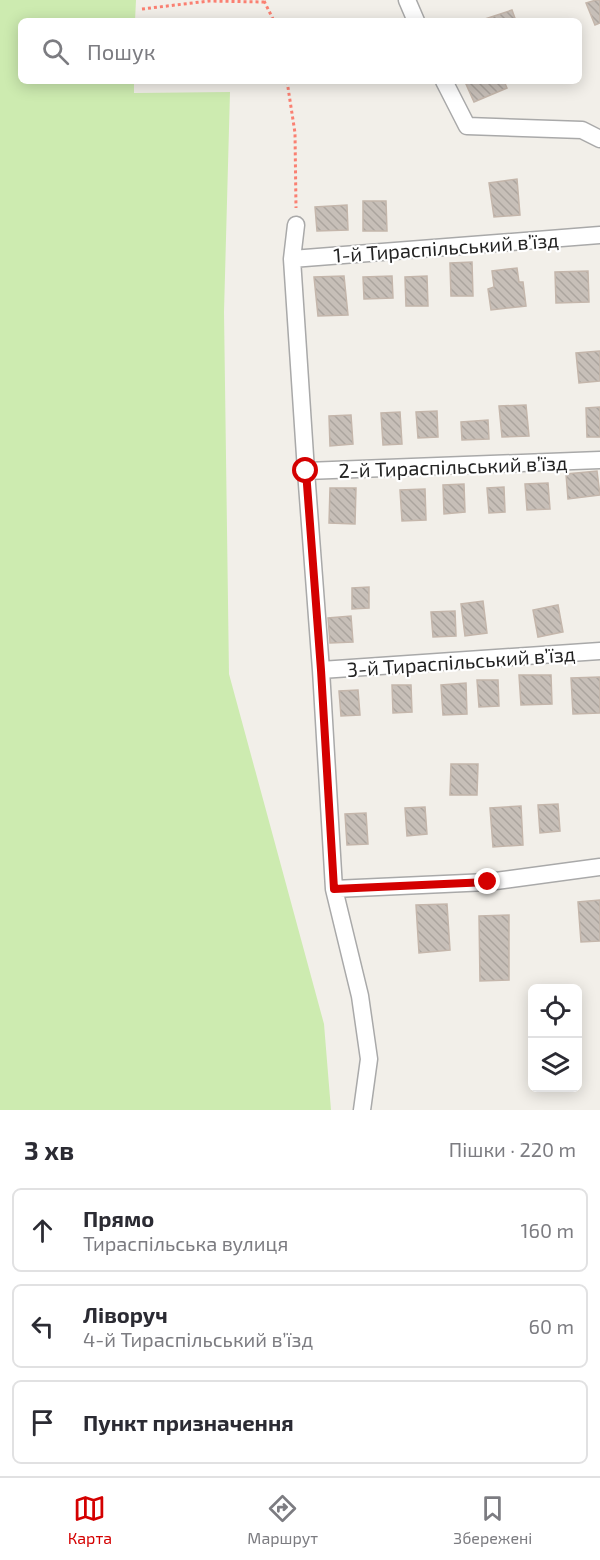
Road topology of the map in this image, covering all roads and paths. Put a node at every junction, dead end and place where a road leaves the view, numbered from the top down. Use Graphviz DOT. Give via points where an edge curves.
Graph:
graph roads {
  1 [pos="407,0"];
  2 [pos="264,1"];
  3 [pos="142,9"];
  4 [pos="272,18"];
  5 [pos="415,18"];
  6 [pos="288,84"];
  7 [pos="446,84"];
  8 [pos="600,139"];
  9 [pos="296,225"];
  10 [pos="600,235"];
  11 [pos="292,259"];
  12 [pos="600,460"];
  13 [pos="306,471"];
  14 [pos="600,651"];
  15 [pos="321,670"];
  16 [pos="600,867"];
  17 [pos="334,889"];
  18 [pos="362,1110"];
  1 -- 5 [label="street"];
  2 -- 3 [label="path" via="209,1"];
  2 -- 4 [label="path"];
  6 -- 9 [label="path" via="296,133"];
  7 -- 8 [label="street" via="467,126 582,130"];
  9 -- 11 [label="street"];
  10 -- 11 [label="street, 1-й Тираспільський в’їзд"];
  11 -- 13 [label="street"];
  12 -- 13 [label="street, 2-й Тираспільський в’їзд"];
  13 -- 15 [label="street"];
  14 -- 15 [label="street, 3-й Тираспільський в’їзд"];
  15 -- 17 [label="street"];
  16 -- 17 [label="street" via="488,882"];
  17 -- 18 [label="street" via="360,996 369,1059"];
}
